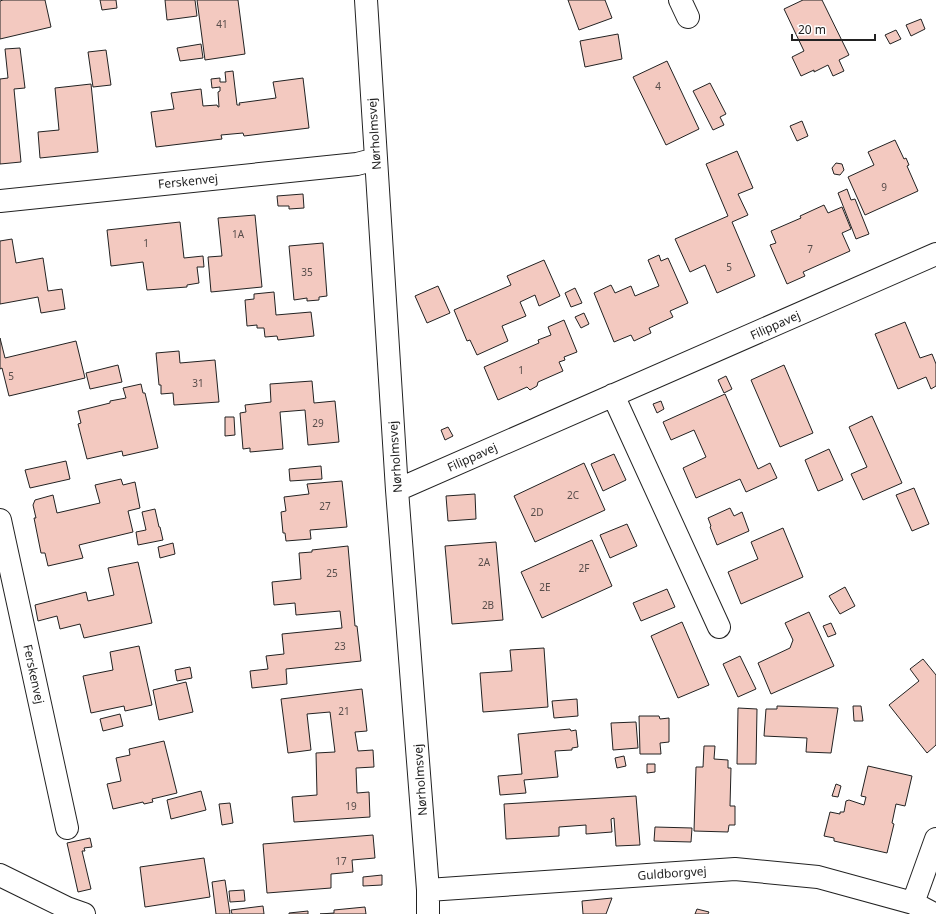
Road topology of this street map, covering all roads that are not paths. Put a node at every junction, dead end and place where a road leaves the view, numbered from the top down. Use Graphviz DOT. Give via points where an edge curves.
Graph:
graph roads {
  1 [pos="366,0"];
  2 [pos="376,159"];
  3 [pos="0,201"];
  4 [pos="936,254"];
  5 [pos="613,395"];
  6 [pos="398,490"];
  7 [pos="0,520"];
  8 [pos="719,627"];
  9 [pos="68,828"];
  10 [pos="936,839"];
  11 [pos="0,875"];
  12 [pos="428,890"];
  13 [pos="914,903"];
  14 [pos="84,914"];
  15 [pos="428,914"];
  16 [pos="934,914"];
  1 -- 2 [label="street, Nørholmsvej"];
  2 -- 3 [label="street, Ferskenvej" via="357,164"];
  2 -- 6 [label="street, Nørholmsvej"];
  4 -- 5 [label="street, Filippavej"];
  5 -- 6 [label="street, Filippavej"];
  5 -- 8 [label="street"];
  6 -- 12 [label="street, Nørholmsvej"];
  7 -- 9 [label="street, Ferskenvej"];
  10 -- 13 [label="street"];
  11 -- 14 [label="street"];
  12 -- 13 [label="street, Guldborgvej" via="735,869 818,877"];
  12 -- 15 [label="street, Nørholmsvej"];
  13 -- 16 [label="street, Guldborgvej"];
}
